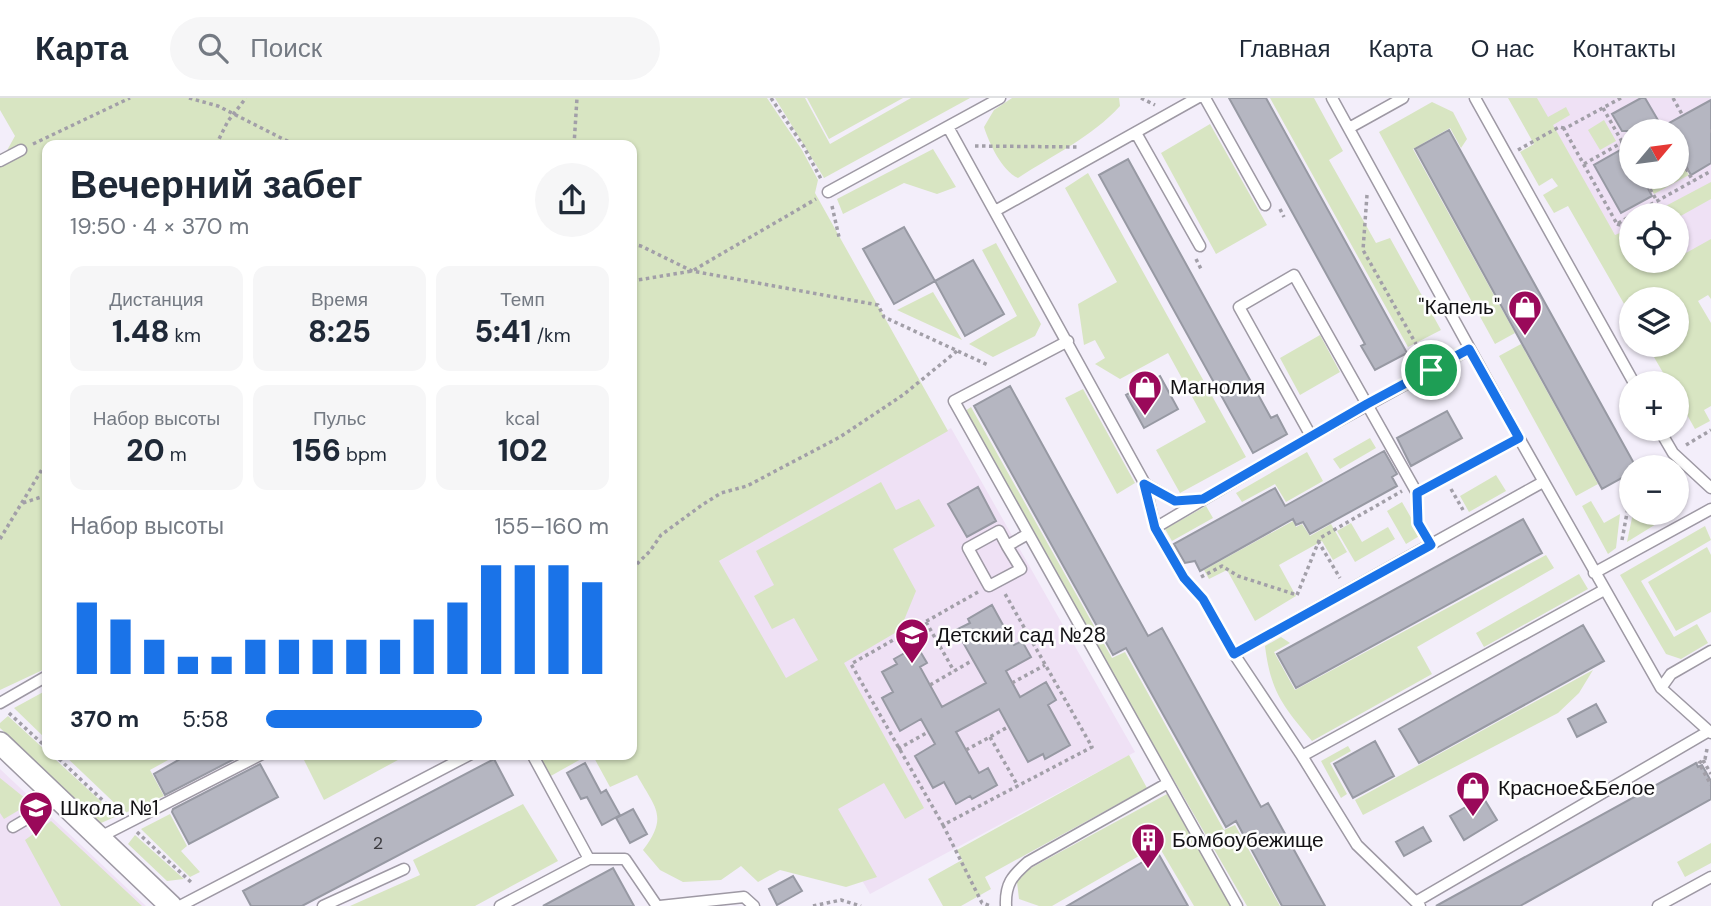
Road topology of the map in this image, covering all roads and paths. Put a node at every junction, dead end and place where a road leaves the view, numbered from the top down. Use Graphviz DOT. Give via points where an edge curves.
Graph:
graph roads {
  1 [pos="130,98"];
  2 [pos="189,98"];
  3 [pos="246,98"];
  4 [pos="578,98"];
  5 [pos="771,98"];
  6 [pos="1197,98"];
  7 [pos="1205,98"];
  8 [pos="1332,98"];
  9 [pos="1403,98"];
  10 [pos="1475,98"];
  11 [pos="1621,98"];
  12 [pos="1673,98"];
  13 [pos="997,99"];
  14 [pos="1603,108"];
  15 [pos="234,113"];
  16 [pos="1683,116"];
  17 [pos="948,127"];
  18 [pos="1349,128"];
  19 [pos="1566,128"];
  20 [pos="1136,133"];
  21 [pos="219,140"];
  22 [pos="285,140"];
  23 [pos="574,140"];
  24 [pos="959,145"];
  25 [pos="1109,148"];
  26 [pos="21,150"];
  27 [pos="1507,155"];
  28 [pos="0,161"];
  29 [pos="1584,164"];
  30 [pos="1369,165"];
  31 [pos="1711,171"];
  32 [pos="1689,173"];
  33 [pos="1693,181"];
  34 [pos="1650,189"];
  35 [pos="828,192"];
  36 [pos="1658,201"];
  37 [pos="1655,203"];
  38 [pos="1265,205"];
  39 [pos="995,211"];
  40 [pos="1617,223"];
  41 [pos="839,237"];
  42 [pos="637,245"];
  43 [pos="1200,246"];
  44 [pos="692,271"];
  45 [pos="637,280"];
  46 [pos="1068,341"];
  47 [pos="1469,349"];
  48 [pos="957,351"];
  49 [pos="1431,370"];
  50 [pos="1627,371"];
  51 [pos="1006,374"];
  52 [pos="1367,404"];
  53 [pos="1711,430"];
  54 [pos="1311,436"];
  55 [pos="1519,438"];
  56 [pos="1666,441"];
  57 [pos="1673,453"];
  58 [pos="42,469"];
  59 [pos="1445,478"];
  60 [pos="1544,482"];
  61 [pos="1144,484"];
  62 [pos="1711,488"];
  63 [pos="1415,489"];
  64 [pos="42,497"];
  65 [pos="1203,499"];
  66 [pos="21,503"];
  67 [pos="1711,509"];
  68 [pos="1470,523"];
  69 [pos="1625,525"];
  70 [pos="1155,528"];
  71 [pos="1028,534"];
  72 [pos="0,539"];
  73 [pos="1318,541"];
  74 [pos="1431,545"];
  75 [pos="1007,546"];
  76 [pos="1618,560"];
  77 [pos="637,564"];
  78 [pos="1195,571"];
  79 [pos="1594,573"];
  80 [pos="994,584"];
  81 [pos="1604,590"];
  82 [pos="1348,591"];
  83 [pos="1297,595"];
  84 [pos="1309,612"];
  85 [pos="926,622"];
  86 [pos="1711,651"];
  87 [pos="1234,654"];
  88 [pos="973,660"];
  89 [pos="1045,665"];
  90 [pos="954,671"];
  91 [pos="42,679"];
  92 [pos="1012,683"];
  93 [pos="930,685"];
  94 [pos="1661,688"];
  95 [pos="0,704"];
  96 [pos="1009,727"];
  97 [pos="928,732"];
  98 [pos="1710,732"];
  99 [pos="990,737"];
  100 [pos="0,743"];
  101 [pos="42,743"];
  102 [pos="898,749"];
  103 [pos="966,750"];
  104 [pos="1302,755"];
  105 [pos="249,760"];
  106 [pos="460,760"];
  107 [pos="535,760"];
  108 [pos="1711,774"];
  109 [pos="1168,783"];
  110 [pos="1711,785"];
  111 [pos="1018,786"];
  112 [pos="59,800"];
  113 [pos="943,825"];
  114 [pos="13,827"];
  115 [pos="98,838"];
  116 [pos="589,859"];
  117 [pos="404,869"];
  118 [pos="1711,877"];
  119 [pos="1418,903"];
  120 [pos="171,906"];
  121 [pos="180,906"];
  122 [pos="323,906"];
  123 [pos="500,906"];
  124 [pos="658,906"];
  125 [pos="754,906"];
  126 [pos="813,906"];
  127 [pos="861,906"];
  128 [pos="991,906"];
  129 [pos="1006,906"];
  130 [pos="1237,906"];
  131 [pos="1658,906"];
  1 -- 26 [label="path"];
  2 -- 15 [label="path"];
  3 -- 15 [label="path"];
  4 -- 23 [label="path"];
  5 -- 35 [label="path"];
  6 -- 20 [label="lane"];
  7 -- 38 [label="lane"];
  8 -- 18 [label="lane"];
  9 -- 18 [label="lane"];
  10 -- 27 [label="lane"];
  11 -- 14 [label="path"];
  12 -- 16 [label="path"];
  13 -- 17 [label="lane"];
  14 -- 19 [label="path"];
  14 -- 29 [label="path" via="1624,145"];
  15 -- 21 [label="path"];
  15 -- 22 [label="path"];
  17 -- 24 [label="lane"];
  17 -- 35 [label="lane"];
  18 -- 30 [label="lane"];
  19 -- 27 [label="path" via="1559,127"];
  19 -- 29 [label="path"];
  20 -- 25 [label="lane"];
  20 -- 43 [label="lane"];
  24 -- 25 [label="path"];
  24 -- 39 [label="lane"];
  25 -- 39 [label="lane"];
  26 -- 28 [label="lane"];
  27 -- 50 [label="lane"];
  29 -- 40 [label="path"];
  30 -- 47 [label="lane"];
  30 -- 49 [label="path" via="1363,250"];
  31 -- 33 [label="path"];
  32 -- 33 [label="path"];
  33 -- 36 [label="path"];
  34 -- 36 [label="path"];
  35 -- 41 [label="path"];
  35 -- 44 [label="path"];
  36 -- 37 [label="path"];
  39 -- 46 [label="lane"];
  42 -- 44 [label="path"];
  44 -- 45 [label="path"];
  44 -- 48 [label="path" via="878,306 884,317"];
  46 -- 51 [label="lane"];
  46 -- 61 [label="lane"];
  47 -- 49 [label="lane"];
  47 -- 55 [label="lane"];
  48 -- 51 [label="path"];
  48 -- 77 [label="path" via="840,437 702,505 662,535"];
  49 -- 52 [label="lane"];
  51 -- 71 [label="lane" via="954,401"];
  52 -- 54 [label="lane"];
  52 -- 54 [label="lane" via="1294,275 1283,281 1240,307"];
  52 -- 63 [label="lane"];
  53 -- 57 [label="path"];
  54 -- 65 [label="lane"];
  55 -- 59 [label="lane"];
  55 -- 60 [label="lane"];
  56 -- 57 [label="lane"];
  57 -- 62 [label="lane"];
  58 -- 66 [label="path"];
  59 -- 63 [label="lane"];
  59 -- 68 [label="path"];
  60 -- 68 [label="lane"];
  60 -- 79 [label="lane"];
  61 -- 65 [label="lane" via="1175,501"];
  61 -- 70 [label="lane"];
  63 -- 73 [label="path"];
  63 -- 74 [label="path" via="1418,523"];
  64 -- 66 [label="path"];
  65 -- 70 [label="lane"];
  66 -- 72 [label="path"];
  67 -- 76 [label="lane"];
  68 -- 74 [label="lane"];
  69 -- 76 [label="path"];
  70 -- 87 [label="lane"];
  71 -- 75 [label="lane"];
  71 -- 109 [label="lane"];
  73 -- 82 [label="path"];
  73 -- 83 [label="path"];
  74 -- 82 [label="lane"];
  75 -- 80 [label="lane" via="1021,569"];
  75 -- 80 [label="lane" via="999,531 968,548"];
  76 -- 79 [label="lane"];
  78 -- 83 [label="path" via="1200,578 1222,566 1238,576"];
  79 -- 81 [label="lane"];
  80 -- 85 [label="path"];
  80 -- 89 [label="path"];
  81 -- 94 [label="lane"];
  81 -- 104 [label="lane"];
  82 -- 84 [label="lane"];
  83 -- 84 [label="path"];
  84 -- 87 [label="lane"];
  85 -- 90 [label="path"];
  85 -- 102 [label="path" via="851,664"];
  86 -- 94 [label="lane" via="1671,674"];
  87 -- 104 [label="lane"];
  88 -- 90 [label="path"];
  89 -- 92 [label="path"];
  89 -- 111 [label="path" via="1092,747"];
  90 -- 93 [label="path"];
  91 -- 95 [label="lane"];
  94 -- 98 [label="lane"];
  95 -- 101 [label="path"];
  96 -- 99 [label="path"];
  97 -- 102 [label="path"];
  98 -- 119 [label="lane"];
  99 -- 103 [label="path"];
  99 -- 111 [label="path"];
  100 -- 112 [label="street"];
  102 -- 113 [label="path"];
  104 -- 119 [label="lane" via="1357,845"];
  105 -- 115 [label="lane"];
  106 -- 121 [label="lane"];
  107 -- 116 [label="lane"];
  108 -- 110 [label="path" via="1704,759 1699,763"];
  109 -- 129 [label="lane" via="1028,862 1011,876"];
  109 -- 130 [label="lane"];
  111 -- 113 [label="path"];
  112 -- 114 [label="lane"];
  112 -- 115 [label="street"];
  113 -- 128 [label="path" via="982,903"];
  115 -- 120 [label="street"];
  116 -- 123 [label="lane"];
  116 -- 124 [label="lane" via="625,859"];
  117 -- 122 [label="lane"];
  118 -- 131 [label="lane"];
  124 -- 125 [label="lane" via="744,897"];
  126 -- 127 [label="path" via="841,900"];
}
